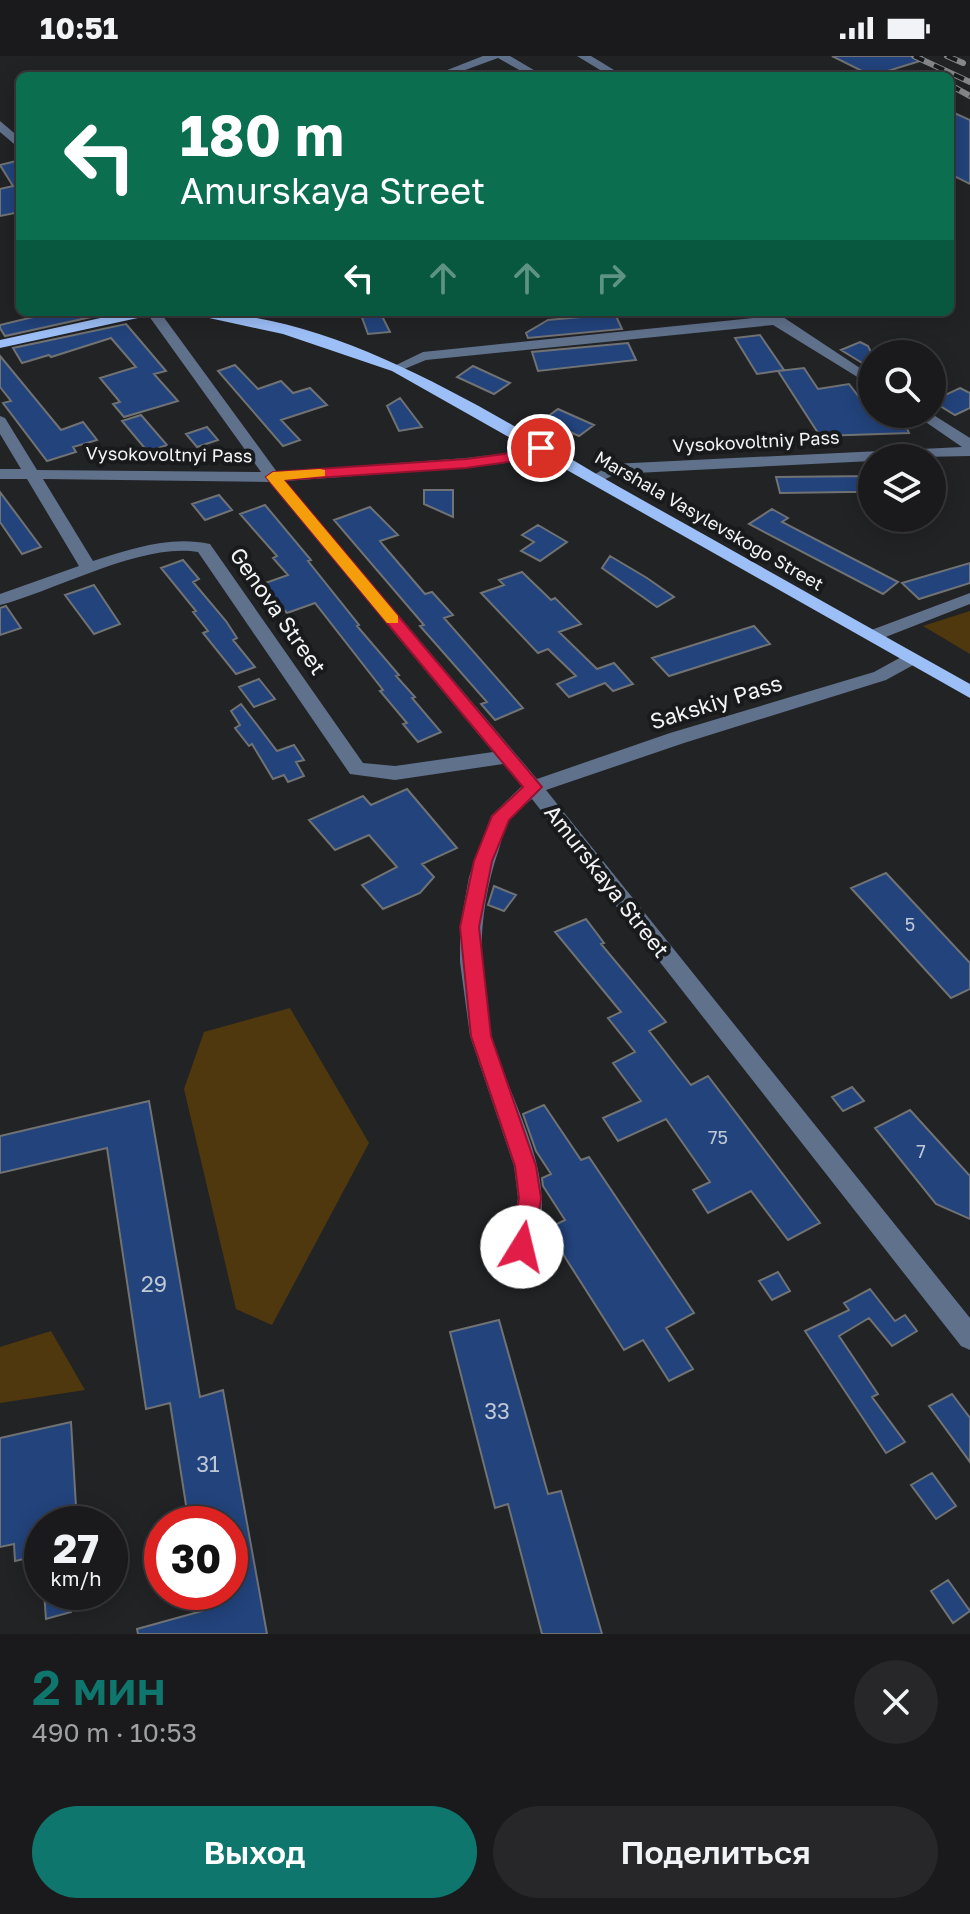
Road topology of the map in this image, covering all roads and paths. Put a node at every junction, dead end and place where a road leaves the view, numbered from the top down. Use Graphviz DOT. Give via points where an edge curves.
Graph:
graph roads {
  1 [pos="494,56"];
  2 [pos="502,56"];
  3 [pos="583,56"];
  4 [pos="449,72"];
  5 [pos="531,72"];
  6 [pos="611,72"];
  7 [pos="0,125"];
  8 [pos="10,139"];
  9 [pos="131,316"];
  10 [pos="153,316"];
  11 [pos="219,316"];
  12 [pos="770,316"];
  13 [pos="778,320"];
  14 [pos="0,344"];
  15 [pos="397,368"];
  16 [pos="858,373"];
  17 [pos="0,421"];
  18 [pos="942,428"];
  19 [pos="541,448"];
  20 [pos="970,448"];
  21 [pos="0,474"];
  22 [pos="33,474"];
  23 [pos="273,477"];
  24 [pos="595,479"];
  25 [pos="89,569"];
  26 [pos="970,598"];
  27 [pos="0,600"];
  28 [pos="872,636"];
  29 [pos="911,659"];
  30 [pos="970,692"];
  31 [pos="506,757"];
  32 [pos="533,787"];
  33 [pos="515,1251"];
  34 [pos="970,1338"];
  1 -- 4 [label="street"];
  2 -- 5 [label="street"];
  3 -- 6 [label="street"];
  7 -- 8 [label="street"];
  9 -- 14 [label="main road"];
  10 -- 23 [label="street, Amurskaya Street"];
  11 -- 15 [label="main road, Marshala Vasylevskogo Street" via="287,330"];
  12 -- 13 [label="street"];
  13 -- 15 [label="street" via="423,356"];
  13 -- 16 [label="street"];
  15 -- 19 [label="main road, Marshala Vasylevskogo Street"];
  17 -- 22 [label="street"];
  18 -- 20 [label="street"];
  19 -- 23 [label="street, Vysokovoltnyi Pass" via="529,455 466,463"];
  19 -- 24 [label="main road, Marshala Vasylevskogo Street"];
  20 -- 24 [label="street, Vysokovoltniy Pass" via="612,469"];
  21 -- 22 [label="street, Vysokovoltnyi Pass"];
  22 -- 23 [label="street, Vysokovoltnyi Pass"];
  22 -- 25 [label="street"];
  23 -- 31 [label="street, Amurskaya Street"];
  24 -- 28 [label="main road, Marshala Vasylevskogo Street"];
  25 -- 27 [label="street, Genova Street"];
  25 -- 31 [label="street, Genova Street" via="176,544 204,548 357,769 395,773"];
  26 -- 28 [label="street"];
  28 -- 29 [label="main road, Marshala Vasylevskogo Street"];
  29 -- 30 [label="main road, Marshala Vasylevskogo Street"];
  29 -- 32 [label="street, Sakskiy Pass" via="880,676"];
  31 -- 32 [label="street, Amurskaya Street"];
  32 -- 33 [label="street" via="501,816 485,856 470,927 481,1036 522,1155 530,1198 522,1247"];
  32 -- 34 [label="street, Amurskaya Street"];
}
